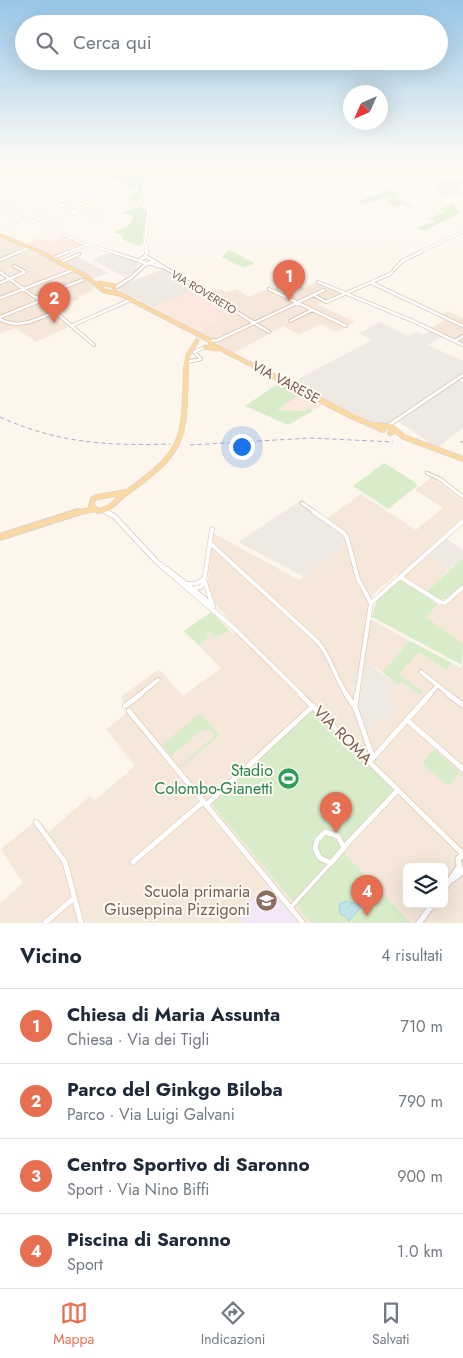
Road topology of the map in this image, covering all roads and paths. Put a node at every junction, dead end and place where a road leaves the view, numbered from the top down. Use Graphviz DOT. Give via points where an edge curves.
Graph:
graph roads {
  1 [pos="4,205"];
  2 [pos="35,205"];
  3 [pos="60,205"];
  4 [pos="148,205"];
  5 [pos="86,206"];
  6 [pos="112,206"];
  7 [pos="11,208"];
  8 [pos="46,211"];
  9 [pos="74,211"];
  10 [pos="0,212"];
  11 [pos="86,216"];
  12 [pos="28,218"];
  13 [pos="100,222"];
  14 [pos="39,224"];
  15 [pos="0,228"];
  16 [pos="463,232"];
  17 [pos="0,234"];
  18 [pos="86,244"];
  19 [pos="146,246"];
  20 [pos="28,248"];
  21 [pos="79,254"];
  22 [pos="152,259"];
  23 [pos="0,260"];
  24 [pos="142,260"];
  25 [pos="55,261"];
  26 [pos="148,263"];
  27 [pos="14,266"];
  28 [pos="166,268"];
  29 [pos="73,270"];
  30 [pos="138,271"];
  31 [pos="0,272"];
  32 [pos="11,279"];
  33 [pos="84,280"];
  34 [pos="96,282"];
  35 [pos="318,282"];
  36 [pos="0,283"];
  37 [pos="122,283"];
  38 [pos="372,283"];
  39 [pos="109,285"];
  40 [pos="24,288"];
  41 [pos="102,288"];
  42 [pos="115,288"];
  43 [pos="269,289"];
  44 [pos="327,289"];
  45 [pos="109,292"];
  46 [pos="120,294"];
  47 [pos="344,294"];
  48 [pos="314,295"];
  49 [pos="0,298"];
  50 [pos="36,298"];
  51 [pos="63,300"];
  52 [pos="130,300"];
  53 [pos="40,301"];
  54 [pos="298,302"];
  55 [pos="47,306"];
  56 [pos="313,310"];
  57 [pos="54,312"];
  58 [pos="0,318"];
  59 [pos="290,321"];
  60 [pos="255,323"];
  61 [pos="71,326"];
  62 [pos="346,326"];
  63 [pos="463,326"];
  64 [pos="187,330"];
  65 [pos="269,332"];
  66 [pos="463,336"];
  67 [pos="205,339"];
  68 [pos="218,340"];
  69 [pos="455,341"];
  70 [pos="197,342"];
  71 [pos="211,343"];
  72 [pos="94,345"];
  73 [pos="463,345"];
  74 [pos="204,347"];
  75 [pos="221,349"];
  76 [pos="191,350"];
  77 [pos="229,352"];
  78 [pos="187,362"];
  79 [pos="463,375"];
  80 [pos="343,412"];
  81 [pos="396,422"];
  82 [pos="388,426"];
  83 [pos="383,430"];
  84 [pos="392,431"];
  85 [pos="463,459"];
  86 [pos="427,473"];
  87 [pos="126,492"];
  88 [pos="109,495"];
  89 [pos="463,497"];
  90 [pos="91,502"];
  91 [pos="302,503"];
  92 [pos="114,504"];
  93 [pos="94,509"];
  94 [pos="83,510"];
  95 [pos="105,511"];
  96 [pos="114,516"];
  97 [pos="463,521"];
  98 [pos="212,529"];
  99 [pos="0,537"];
  100 [pos="210,543"];
  101 [pos="204,576"];
  102 [pos="400,576"];
  103 [pos="190,587"];
  104 [pos="463,588"];
  105 [pos="372,603"];
  106 [pos="213,606"];
  107 [pos="224,618"];
  108 [pos="235,629"];
  109 [pos="421,672"];
  110 [pos="158,680"];
  111 [pos="438,685"];
  112 [pos="463,705"];
  113 [pos="125,706"];
  114 [pos="313,706"];
  115 [pos="355,707"];
  116 [pos="129,711"];
  117 [pos="408,721"];
  118 [pos="371,759"];
  119 [pos="463,769"];
  120 [pos="399,790"];
  121 [pos="204,803"];
  122 [pos="36,822"];
  123 [pos="344,848"];
  124 [pos="462,855"];
  125 [pos="133,862"];
  126 [pos="330,863"];
  127 [pos="462,870"];
  128 [pos="448,885"];
  129 [pos="74,898"];
  130 [pos="290,908"];
  131 [pos="430,908"];
  132 [pos="45,923"];
  133 [pos="81,923"];
  134 [pos="303,923"];
  135 [pos="419,923"];
  1 -- 7 [label="street"];
  2 -- 8 [label="street"];
  3 -- 8 [label="street"];
  3 -- 9 [label="street"];
  4 -- 19 [label="street"];
  5 -- 9 [label="street"];
  6 -- 11 [label="street"];
  7 -- 10 [label="street"];
  7 -- 12 [label="street"];
  8 -- 12 [label="street"];
  9 -- 11 [label="street"];
  9 -- 14 [label="street"];
  11 -- 13 [label="street"];
  12 -- 14 [label="street"];
  12 -- 15 [label="street"];
  14 -- 18 [label="street"];
  16 -- 38 [label="street" via="402,262 390,274"];
  17 -- 20 [label="main road"];
  18 -- 24 [label="street"];
  18 -- 25 [label="street"];
  19 -- 22 [label="street"];
  19 -- 24 [label="street" via="147,255"];
  20 -- 23 [label="street"];
  20 -- 25 [label="main road"];
  21 -- 25 [label="street"];
  22 -- 24 [label="street"];
  22 -- 26 [label="street"];
  22 -- 28 [label="street, VIA ROVERETO"];
  24 -- 26 [label="street"];
  24 -- 30 [label="street"];
  25 -- 29 [label="main road"];
  26 -- 28 [label="street"];
  26 -- 30 [label="street"];
  27 -- 32 [label="street" via="26,272"];
  28 -- 60 [label="street, VIA ROVERETO"];
  29 -- 34 [label="main road"];
  29 -- 40 [label="street"];
  30 -- 37 [label="street"];
  31 -- 32 [label="street"];
  32 -- 36 [label="street"];
  32 -- 40 [label="street"];
  33 -- 50 [label="street"];
  34 -- 39 [label="main road"];
  34 -- 41 [label="main road"];
  35 -- 44 [label="street"];
  37 -- 39 [label="street"];
  37 -- 42 [label="street"];
  38 -- 47 [label="street"];
  38 -- 63 [label="street"];
  39 -- 41 [label="main road"];
  39 -- 42 [label="main road"];
  40 -- 49 [label="street"];
  40 -- 50 [label="street"];
  41 -- 45 [label="main road"];
  42 -- 45 [label="main road"];
  42 -- 46 [label="main road"];
  43 -- 54 [label="street"];
  44 -- 47 [label="street"];
  44 -- 48 [label="street"];
  45 -- 46 [label="main road"];
  46 -- 52 [label="main road"];
  46 -- 64 [label="street" via="185,326"];
  47 -- 48 [label="street" via="326,302"];
  47 -- 69 [label="street"];
  48 -- 54 [label="street"];
  50 -- 53 [label="street"];
  51 -- 55 [label="street"];
  52 -- 61 [label="street"];
  52 -- 64 [label="main road"];
  53 -- 55 [label="street"];
  53 -- 58 [label="street"];
  54 -- 56 [label="street"];
  54 -- 60 [label="street"];
  55 -- 57 [label="street"];
  56 -- 59 [label="street"];
  56 -- 62 [label="street"];
  57 -- 58 [label="street" via="17,326"];
  57 -- 61 [label="street"];
  60 -- 65 [label="street, VIA ROVERETO"];
  60 -- 68 [label="street"];
  61 -- 72 [label="street"];
  64 -- 67 [label="main road"];
  64 -- 70 [label="main road"];
  66 -- 69 [label="street"];
  67 -- 70 [label="main road"];
  67 -- 71 [label="main road, VIA VARESE"];
  68 -- 71 [label="street"];
  68 -- 75 [label="street" via="215,344"];
  69 -- 73 [label="street"];
  70 -- 74 [label="main road"];
  70 -- 76 [label="main road"];
  71 -- 74 [label="main road"];
  71 -- 75 [label="main road, VIA VARESE"];
  74 -- 76 [label="main road"];
  74 -- 77 [label="main road, VIA VARESE"];
  74 -- 78 [label="street" via="194,352 201,358"];
  75 -- 77 [label="main road, VIA VARESE"];
  76 -- 78 [label="main road"];
  77 -- 80 [label="main road, VIA VARESE"];
  78 -- 87 [label="main road" via="186,415 181,440 172,456 158,470"];
  79 -- 81 [label="street"];
  80 -- 82 [label="main road, VIA VARESE" via="371,424"];
  80 -- 83 [label="main road, VIA VARESE"];
  81 -- 82 [label="street"];
  81 -- 84 [label="street"];
  82 -- 83 [label="main road"];
  82 -- 84 [label="main road"];
  83 -- 84 [label="main road, VIA VARESE"];
  84 -- 85 [label="main road"];
  86 -- 89 [label="street"];
  87 -- 88 [label="main road"];
  87 -- 92 [label="main road"];
  88 -- 90 [label="main road" via="100,495"];
  88 -- 92 [label="main road"];
  90 -- 93 [label="main road"];
  90 -- 94 [label="main road"];
  91 -- 105 [label="street" via="344,533 351,543 355,571"];
  92 -- 95 [label="main road"];
  92 -- 96 [label="street"];
  93 -- 94 [label="main road"];
  93 -- 95 [label="main road"];
  94 -- 99 [label="main road"];
  95 -- 96 [label="street"];
  96 -- 103 [label="street" via="159,564"];
  97 -- 102 [label="street"];
  98 -- 100 [label="street"];
  100 -- 101 [label="street"];
  100 -- 115 [label="street" via="318,642 337,681"];
  101 -- 103 [label="street" via="203,580"];
  101 -- 103 [label="street" via="203,584"];
  101 -- 106 [label="street"];
  102 -- 104 [label="street" via="445,603"];
  102 -- 105 [label="street"];
  103 -- 106 [label="street"];
  103 -- 107 [label="street"];
  105 -- 115 [label="street"];
  106 -- 107 [label="street"];
  107 -- 108 [label="street"];
  108 -- 114 [label="street, VIA ROMA"];
  109 -- 111 [label="street"];
  110 -- 113 [label="street"];
  111 -- 112 [label="street"];
  111 -- 117 [label="street"];
  114 -- 118 [label="street, VIA ROMA"];
  114 -- 121 [label="street"];
  115 -- 118 [label="street"];
  116 -- 121 [label="street"];
  117 -- 118 [label="street"];
  117 -- 119 [label="street"];
  118 -- 120 [label="street, VIA ROMA"];
  120 -- 123 [label="street"];
  120 -- 124 [label="street, VIA ROMA"];
  121 -- 125 [label="street"];
  121 -- 130 [label="street"];
  122 -- 129 [label="street" via="65,862"];
  123 -- 126 [label="street"];
  123 -- 126 [label="street" via="340,838 331,832 319,837 315,844 316,854"];
  124 -- 127 [label="street"];
  126 -- 130 [label="street"];
  127 -- 128 [label="street"];
  129 -- 132 [label="street"];
  129 -- 133 [label="street"];
  130 -- 134 [label="street"];
  131 -- 135 [label="street"];
}
